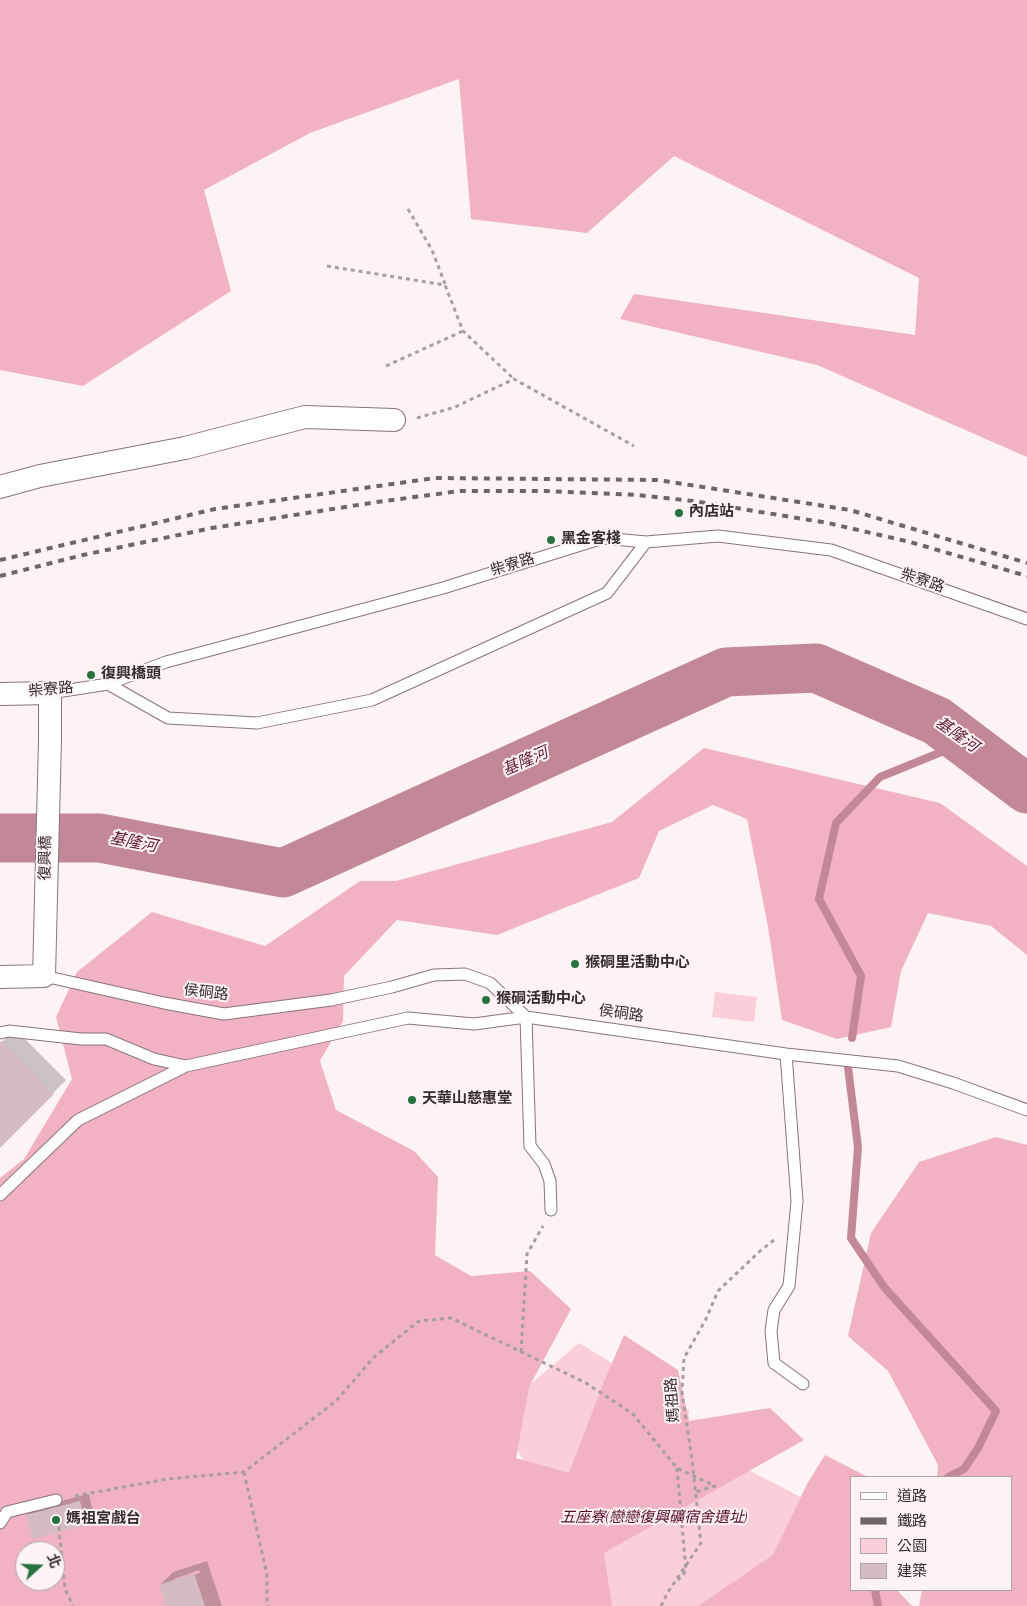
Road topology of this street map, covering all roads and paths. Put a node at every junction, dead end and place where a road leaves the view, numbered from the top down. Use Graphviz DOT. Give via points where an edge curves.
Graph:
graph roads {
  1 [pos="408,209"];
  2 [pos="327,266"];
  3 [pos="445,285"];
  4 [pos="463,331"];
  5 [pos="386,366"];
  6 [pos="514,379"];
  7 [pos="394,420"];
  8 [pos="634,446"];
  9 [pos="0,487"];
  10 [pos="646,542"];
  11 [pos="1027,619"];
  12 [pos="108,684"];
  13 [pos="50,693"];
  14 [pos="0,694"];
  15 [pos="44,976"];
  16 [pos="0,977"];
  17 [pos="526,1017"];
  18 [pos="0,1033"];
  19 [pos="786,1054"];
  20 [pos="186,1066"];
  21 [pos="1027,1110"];
  22 [pos="0,1195"];
  23 [pos="551,1210"];
  24 [pos="795,1225"];
  25 [pos="521,1352"];
  26 [pos="803,1384"];
  27 [pos="677,1468"];
  28 [pos="244,1472"];
  29 [pos="694,1476"];
  30 [pos="695,1492"];
  31 [pos="56,1500"];
  32 [pos="0,1523"];
  33 [pos="686,1566"];
  34 [pos="73,1606"];
  35 [pos="268,1606"];
  36 [pos="661,1606"];
  1 -- 3 [label="path" via="432,250"];
  2 -- 3 [label="path"];
  3 -- 4 [label="path"];
  4 -- 5 [label="path"];
  4 -- 6 [label="path"];
  6 -- 7 [label="path" via="456,407 413,420"];
  6 -- 8 [label="path"];
  7 -- 9 [label="street" via="305,417 185,448 40,476"];
  10 -- 11 [label="lane, 柴寮路" via="718,536 831,550"];
  10 -- 12 [label="lane, 柴寮路" via="603,538 443,588 166,662"];
  10 -- 12 [label="lane" via="607,594 372,700 256,723 168,718"];
  12 -- 13 [label="lane, 柴寮路"];
  13 -- 14 [label="street, 柴寮路"];
  13 -- 15 [label="street, 復興橋"];
  15 -- 16 [label="street"];
  15 -- 17 [label="lane, 侯硐路" via="164,1004 224,1014 331,1000 434,975 465,974 490,983"];
  17 -- 19 [label="lane, 侯硐路"];
  17 -- 20 [label="lane" via="474,1024 408,1018"];
  17 -- 23 [label="lane" via="530,1146 544,1164 550,1181"];
  18 -- 20 [label="lane" via="9,1031 106,1039 154,1059"];
  19 -- 21 [label="lane, 侯硐路" via="898,1066"];
  19 -- 24 [label="lane" via="797,1200"];
  20 -- 22 [label="lane" via="78,1120"];
  23 -- 25 [label="path" via="527,1254"];
  24 -- 26 [label="lane" via="789,1286 774,1310 771,1331 774,1363"];
  24 -- 29 [label="path, 媽祖路" via="760,1251 718,1291 684,1358 682,1392"];
  25 -- 27 [label="path" via="586,1383 633,1414"];
  25 -- 28 [label="path" via="451,1318 419,1321 374,1357 336,1400"];
  27 -- 29 [label="path"];
  27 -- 33 [label="path"];
  28 -- 31 [label="path" via="167,1479"];
  28 -- 35 [label="path" via="267,1575"];
  29 -- 30 [label="path, 媽祖路"];
  29 -- 30 [label="path" via="715,1486"];
  30 -- 33 [label="path, 媽祖路" via="701,1543"];
  31 -- 32 [label="lane" via="7,1512"];
  31 -- 34 [label="path" via="65,1589"];
  33 -- 36 [label="path, 媽祖路"];
}
